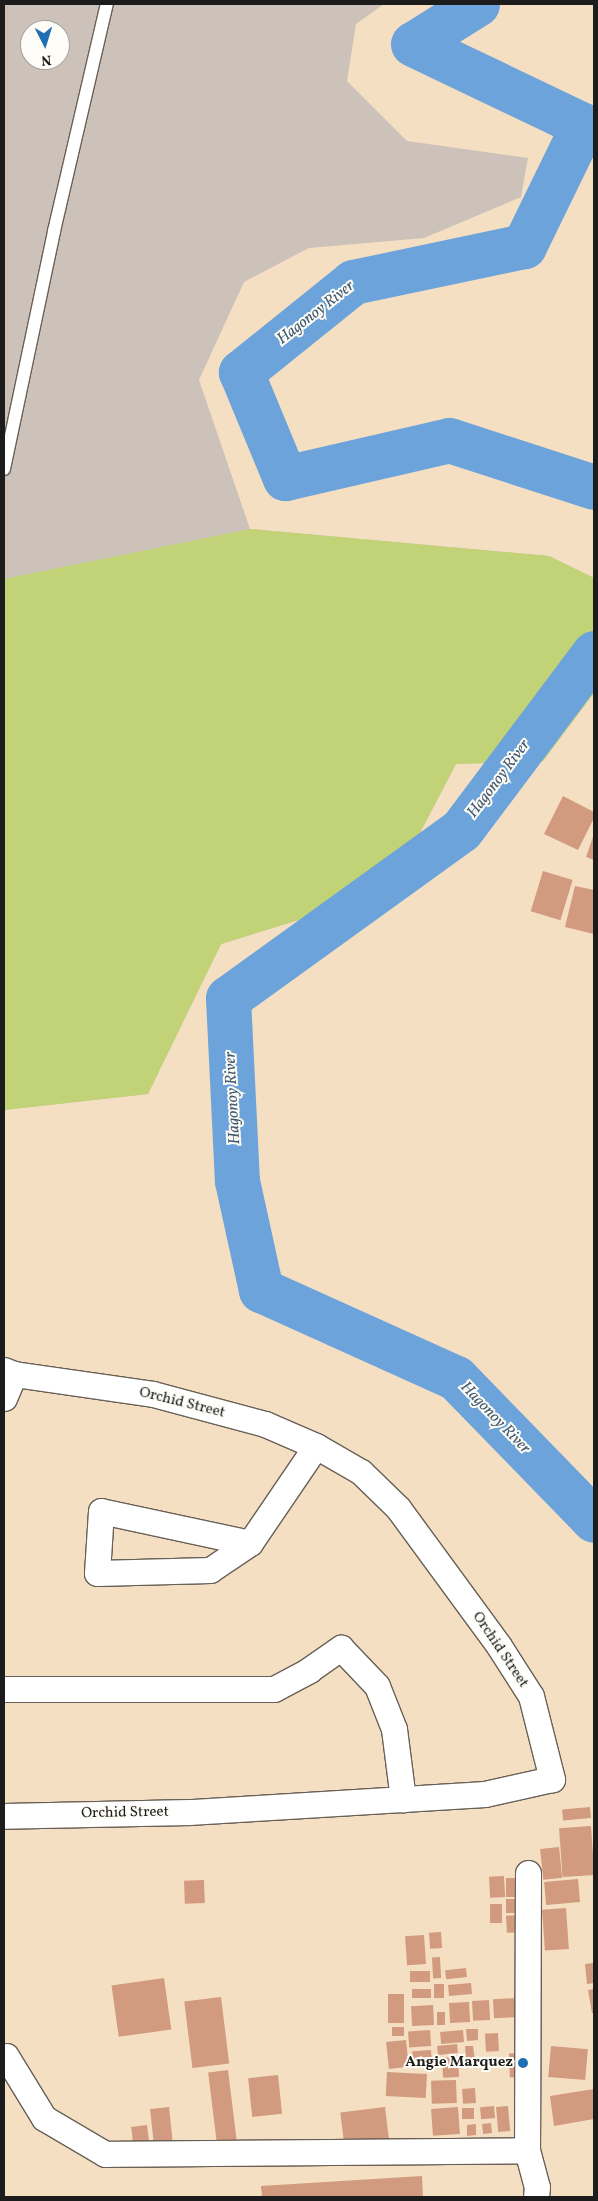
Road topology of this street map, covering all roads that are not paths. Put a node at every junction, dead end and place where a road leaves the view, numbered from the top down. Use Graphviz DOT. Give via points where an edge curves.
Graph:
graph roads {
  1 [pos="107,4"];
  2 [pos="4,469"];
  3 [pos="9,1372"];
  4 [pos="4,1398"];
  5 [pos="316,1446"];
  6 [pos="250,1543"];
  7 [pos="4,1689"];
  8 [pos="403,1799"];
  9 [pos="4,1816"];
  10 [pos="528,1873"];
  11 [pos="6,2056"];
  12 [pos="527,2150"];
  13 [pos="536,2197"];
  1 -- 2 [label="lane" via="54,231"];
  3 -- 4 [label="street"];
  3 -- 5 [label="street, Orchid Street" via="153,1394 265,1424"];
  5 -- 6 [label="street"];
  5 -- 8 [label="street, Orchid Street" via="361,1472 398,1508 499,1646 531,1696 552,1779 485,1794"];
  6 -- 6 [label="street" via="210,1570 97,1573 101,1511"];
  7 -- 8 [label="street" via="274,1689 341,1648 377,1686 394,1730"];
  8 -- 9 [label="street, Orchid Street" via="189,1812"];
  10 -- 12 [label="street"];
  11 -- 12 [label="street" via="44,2118 106,2154"];
  12 -- 13 [label="street" via="537,2188"];
}
